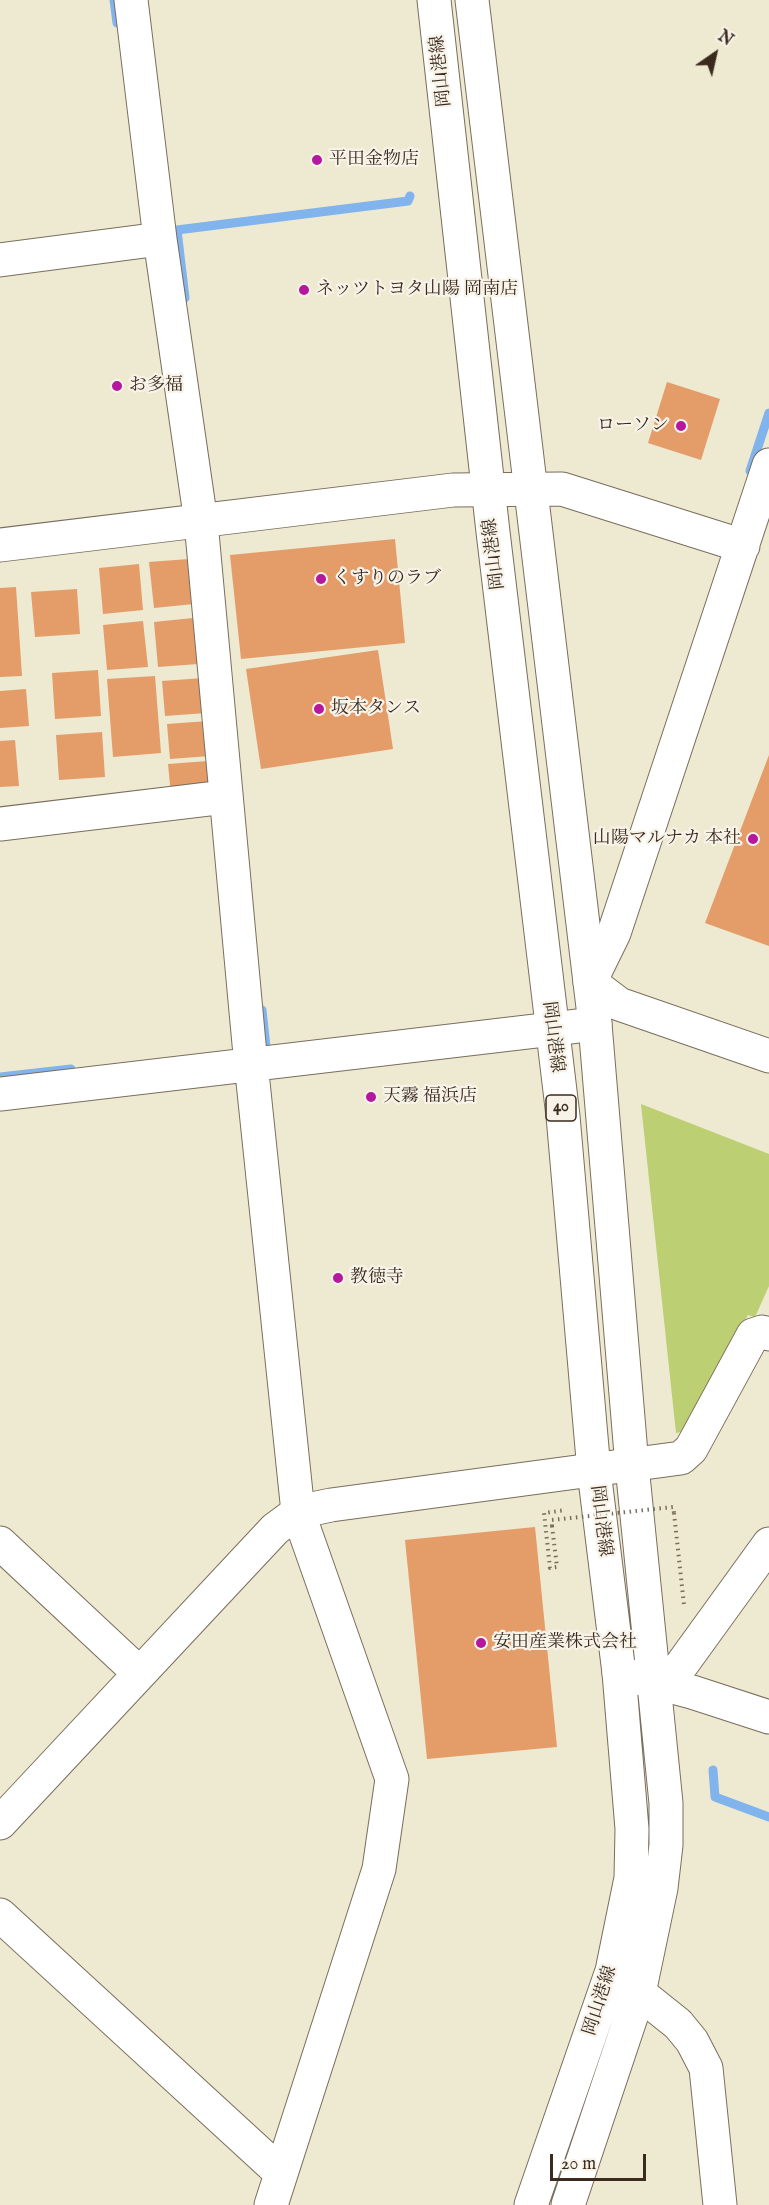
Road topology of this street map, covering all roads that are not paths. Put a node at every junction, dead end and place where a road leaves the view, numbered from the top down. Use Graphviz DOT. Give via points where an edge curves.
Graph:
graph roads {
  1 [pos="130,0"];
  2 [pos="434,0"];
  3 [pos="472,0"];
  4 [pos="160,239"];
  5 [pos="0,260"];
  6 [pos="769,465"];
  7 [pos="530,489"];
  8 [pos="488,490"];
  9 [pos="208,521"];
  10 [pos="753,535"];
  11 [pos="0,545"];
  12 [pos="225,797"];
  13 [pos="0,824"];
  14 [pos="590,982"];
  15 [pos="595,1024"];
  16 [pos="550,1029"];
  17 [pos="251,1054"];
  18 [pos="769,1056"];
  19 [pos="0,1094"];
  20 [pos="769,1334"];
  21 [pos="632,1466"];
  22 [pos="594,1471"];
  23 [pos="298,1512"];
  24 [pos="0,1543"];
  25 [pos="769,1544"];
  26 [pos="140,1673"];
  27 [pos="619,1673"];
  28 [pos="660,1684"];
  29 [pos="769,1717"];
  30 [pos="0,1823"];
  31 [pos="0,1915"];
  32 [pos="612,1971"];
  33 [pos="639,1993"];
  34 [pos="281,2173"];
  35 [pos="271,2205"];
  36 [pos="531,2205"];
  37 [pos="568,2205"];
  38 [pos="720,2205"];
  1 -- 4 [label="street"];
  2 -- 8 [label="street, 岡山港線 / 40"];
  3 -- 7 [label="street, 岡山港線 / 40"];
  4 -- 5 [label="street"];
  4 -- 9 [label="street"];
  6 -- 10 [label="street"];
  7 -- 8 [label="street"];
  7 -- 10 [label="street" via="562,489"];
  7 -- 14 [label="street, 岡山港線 / 40"];
  8 -- 9 [label="street" via="453,490"];
  8 -- 16 [label="street, 岡山港線 / 40"];
  9 -- 11 [label="street"];
  9 -- 12 [label="street"];
  10 -- 14 [label="street" via="614,933"];
  12 -- 13 [label="street"];
  12 -- 17 [label="street"];
  14 -- 15 [label="street, 岡山港線 / 40"];
  14 -- 18 [label="street" via="620,1004"];
  15 -- 16 [label="street"];
  15 -- 21 [label="street, 岡山港線 / 40"];
  16 -- 17 [label="street"];
  16 -- 22 [label="street, 岡山港線 / 40" via="562,1116"];
  17 -- 19 [label="street"];
  17 -- 23 [label="street"];
  20 -- 21 [label="street" via="753,1335 691,1449 681,1458"];
  21 -- 22 [label="street"];
  21 -- 28 [label="street, 岡山港線 / 40"];
  22 -- 23 [label="street"];
  22 -- 27 [label="street, 岡山港線 / 40"];
  23 -- 26 [label="street" via="275,1529"];
  23 -- 34 [label="street" via="392,1779 379,1869"];
  24 -- 26 [label="street"];
  25 -- 28 [label="street"];
  26 -- 30 [label="street"];
  27 -- 28 [label="street"];
  27 -- 32 [label="street, 岡山港線 / 40" via="632,1839 631,1878"];
  28 -- 29 [label="street"];
  28 -- 33 [label="street, 岡山港線 / 40" via="666,1845"];
  31 -- 34 [label="street"];
  32 -- 33 [label="street"];
  32 -- 36 [label="street, 岡山港線 / 40"];
  33 -- 37 [label="street, 岡山港線 / 40"];
  33 -- 38 [label="street" via="678,2024 706,2068"];
  34 -- 35 [label="street"];
}
